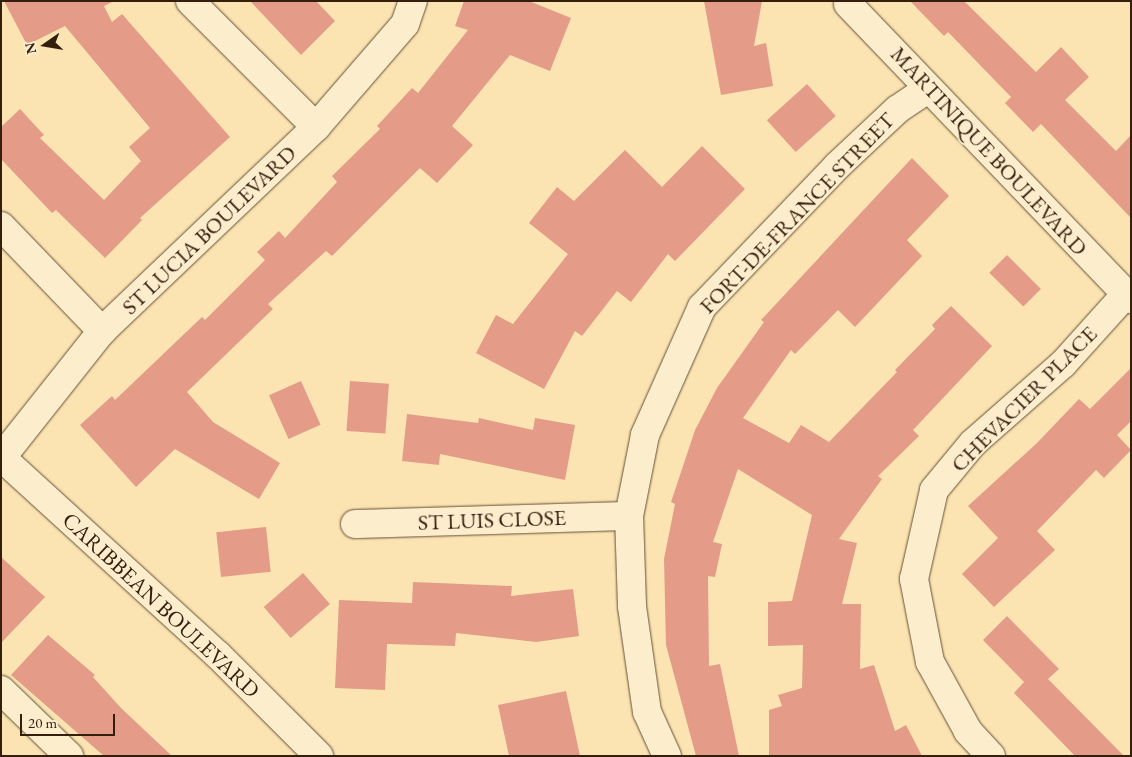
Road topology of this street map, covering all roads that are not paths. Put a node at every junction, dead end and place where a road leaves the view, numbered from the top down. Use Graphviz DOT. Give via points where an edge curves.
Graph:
graph roads {
  1 [pos="190,1"];
  2 [pos="413,1"];
  3 [pos="848,4"];
  4 [pos="928,89"];
  5 [pos="316,128"];
  6 [pos="1,226"];
  7 [pos="1128,297"];
  8 [pos="102,331"];
  9 [pos="2,457"];
  10 [pos="630,516"];
  11 [pos="355,524"];
  12 [pos="1,690"];
  13 [pos="69,756"];
  14 [pos="319,756"];
  15 [pos="668,756"];
  16 [pos="991,756"];
  1 -- 5 [label="street"];
  2 -- 5 [label="street, ST LUCIA BOULEVARD" via="404,24"];
  3 -- 4 [label="street, MARTINIQUE BOULEVARD" via="902,57"];
  4 -- 7 [label="street, MARTINIQUE BOULEVARD"];
  4 -- 10 [label="street, FORT-DE-FRANCE STREET" via="898,109 836,166 702,307 645,434"];
  5 -- 8 [label="street, ST LUCIA BOULEVARD"];
  6 -- 8 [label="street"];
  7 -- 16 [label="street, CHEVACIER PLACE" via="1063,364 973,443 934,490 914,579 930,662 968,732"];
  8 -- 9 [label="street, ST LUCIA BOULEVARD"];
  9 -- 14 [label="street, CARIBBEAN BOULEVARD" via="218,655"];
  10 -- 11 [label="street, ST LUIS CLOSE"];
  10 -- 15 [label="street, FORT-DE-FRANCE STREET" via="632,606 647,712"];
  12 -- 13 [label="street"];
}
